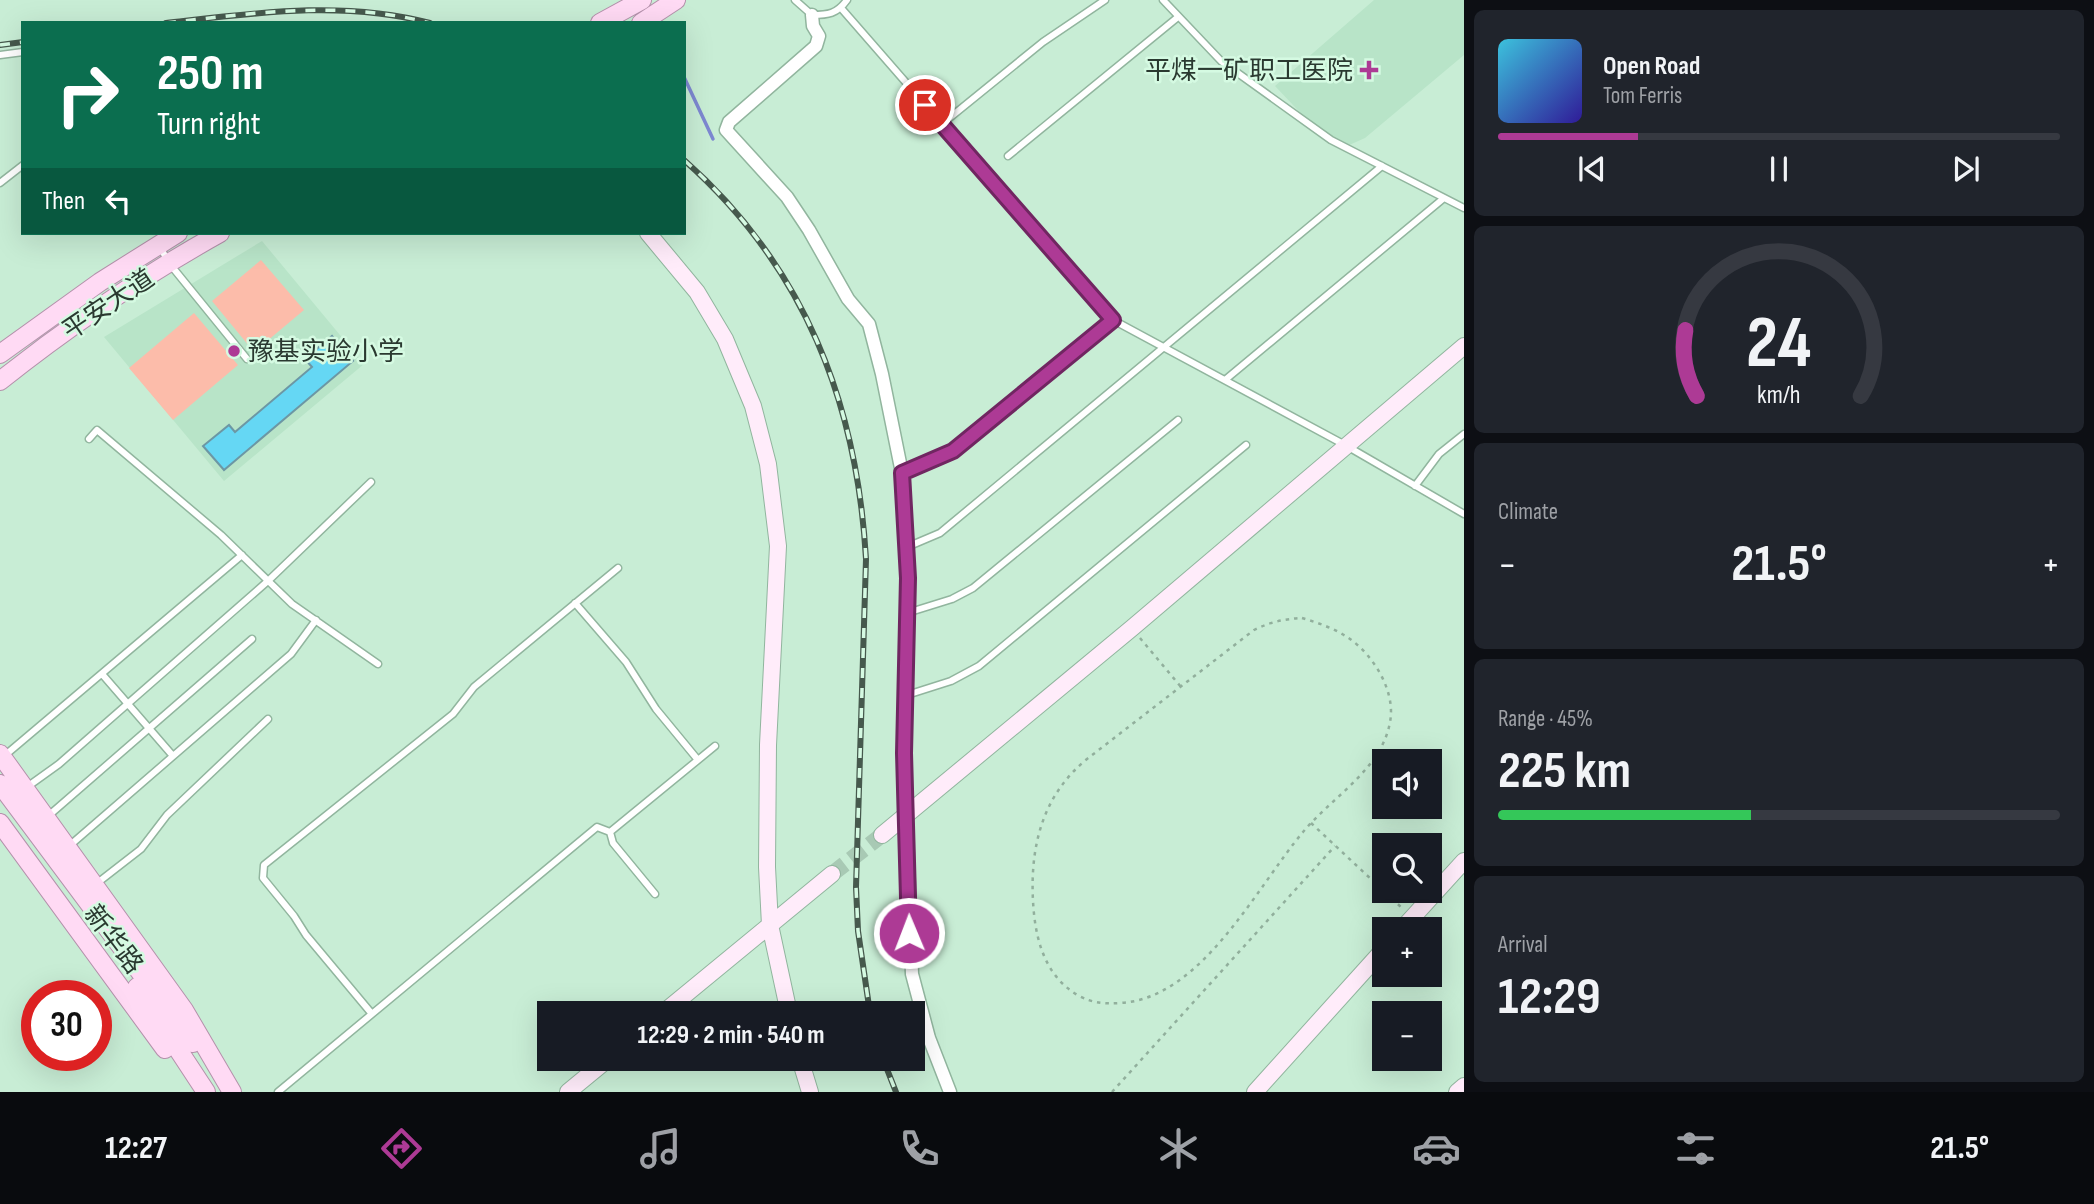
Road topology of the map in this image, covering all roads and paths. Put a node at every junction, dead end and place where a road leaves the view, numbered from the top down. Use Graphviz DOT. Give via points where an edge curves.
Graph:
graph roads {
  1 [pos="642,0"];
  2 [pos="676,0"];
  3 [pos="794,0"];
  4 [pos="847,0"];
  5 [pos="1105,0"];
  6 [pos="1163,0"];
  7 [pos="841,8"];
  8 [pos="812,15"];
  9 [pos="1178,16"];
  10 [pos="604,21"];
  11 [pos="644,21"];
  12 [pos="21,52"];
  13 [pos="0,55"];
  14 [pos="942,124"];
  15 [pos="1008,156"];
  16 [pos="1382,166"];
  17 [pos="21,167"];
  18 [pos="0,183"];
  19 [pos="1444,198"];
  20 [pos="1464,208"];
  21 [pos="175,235"];
  22 [pos="217,235"];
  23 [pos="650,235"];
  24 [pos="159,246"];
  25 [pos="169,263"];
  26 [pos="1113,320"];
  27 [pos="1464,346"];
  28 [pos="1164,348"];
  29 [pos="1,350"];
  30 [pos="247,359"];
  31 [pos="1225,380"];
  32 [pos="0,381"];
  33 [pos="1178,420"];
  34 [pos="1464,434"];
  35 [pos="89,439"];
  36 [pos="1246,445"];
  37 [pos="1345,445"];
  38 [pos="902,473"];
  39 [pos="370,482"];
  40 [pos="1415,486"];
  41 [pos="1464,514"];
  42 [pos="906,548"];
  43 [pos="242,555"];
  44 [pos="618,568"];
  45 [pos="269,580"];
  46 [pos="575,603"];
  47 [pos="907,613"];
  48 [pos="316,620"];
  49 [pos="1132,628"];
  50 [pos="252,639"];
  51 [pos="378,664"];
  52 [pos="102,674"];
  53 [pos="1181,687"];
  54 [pos="906,695"];
  55 [pos="128,704"];
  56 [pos="268,719"];
  57 [pos="149,729"];
  58 [pos="715,746"];
  59 [pos="1,756"];
  60 [pos="173,756"];
  61 [pos="698,760"];
  62 [pos="0,785"];
  63 [pos="26,789"];
  64 [pos="0,798"];
  65 [pos="906,814"];
  66 [pos="47,818"];
  67 [pos="0,823"];
  68 [pos="1311,823"];
  69 [pos="610,832"];
  70 [pos="882,835"];
  71 [pos="1335,846"];
  72 [pos="68,847"];
  73 [pos="1464,860"];
  74 [pos="832,874"];
  75 [pos="95,885"];
  76 [pos="654,894"];
  77 [pos="1401,917"];
  78 [pos="1412,917"];
  79 [pos="770,925"];
  80 [pos="121,956"];
  81 [pos="1372,962"];
  82 [pos="678,1001"];
  83 [pos="786,1001"];
  84 [pos="372,1014"];
  85 [pos="593,1071"];
  86 [pos="804,1071"];
  87 [pos="1464,1086"];
  88 [pos="204,1092"];
  89 [pos="231,1092"];
  90 [pos="278,1092"];
  91 [pos="568,1092"];
  92 [pos="810,1092"];
  93 [pos="950,1092"];
  94 [pos="1112,1092"];
  95 [pos="1255,1092"];
  96 [pos="1457,1092"];
  1 -- 10 [label="main road"];
  2 -- 11 [label="main road"];
  3 -- 8 [label="lane"];
  4 -- 7 [label="lane"];
  5 -- 14 [label="lane" via="1043,42"];
  6 -- 9 [label="lane"];
  7 -- 8 [label="lane" via="831,15"];
  7 -- 14 [label="lane"];
  8 -- 38 [label="street" via="819,36 816,46 729,122 726,130 787,197 848,299 869,324"];
  9 -- 15 [label="lane"];
  9 -- 16 [label="lane" via="1221,61 1263,93 1331,140"];
  12 -- 13 [label="lane"];
  14 -- 26 [label="lane"];
  16 -- 19 [label="lane"];
  16 -- 28 [label="lane"];
  17 -- 18 [label="lane"];
  19 -- 20 [label="lane"];
  19 -- 31 [label="lane"];
  21 -- 24 [label="main road, 平安大道"];
  22 -- 25 [label="main road, 平安大道"];
  23 -- 79 [label="street" via="697,292 725,339 754,406 768,464 778,546 768,745"];
  24 -- 25 [label="lane"];
  24 -- 29 [label="main road, 平安大道"];
  25 -- 30 [label="lane"];
  25 -- 32 [label="main road, 平安大道"];
  26 -- 28 [label="lane"];
  26 -- 38 [label="lane" via="953,451"];
  27 -- 37 [label="street"];
  28 -- 31 [label="lane"];
  28 -- 42 [label="lane" via="940,533"];
  31 -- 37 [label="lane"];
  33 -- 47 [label="lane" via="973,588"];
  34 -- 40 [label="lane" via="1439,454"];
  35 -- 43 [label="lane" via="97,430"];
  36 -- 54 [label="lane" via="979,666 951,681"];
  37 -- 40 [label="lane"];
  37 -- 49 [label="street"];
  38 -- 42 [label="street"];
  39 -- 45 [label="lane"];
  40 -- 41 [label="lane"];
  42 -- 47 [label="street"];
  43 -- 45 [label="lane"];
  43 -- 52 [label="lane"];
  44 -- 46 [label="lane"];
  45 -- 48 [label="lane"];
  45 -- 55 [label="lane"];
  46 -- 61 [label="lane" via="626,662 656,709"];
  46 -- 84 [label="lane" via="474,687 453,714 264,865 263,878"];
  47 -- 54 [label="street"];
  48 -- 51 [label="lane"];
  48 -- 60 [label="lane" via="291,654"];
  49 -- 53 [label="path"];
  49 -- 65 [label="street"];
  50 -- 57 [label="lane"];
  52 -- 55 [label="lane"];
  52 -- 59 [label="lane"];
  53 -- 68 [label="path" via="1270,622 1302,618 1362,649 1388,694 1391,721 1373,760"];
  53 -- 68 [label="path" via="1073,770 1044,816 1033,860 1033,906 1040,950 1061,981 1072,992 1102,1004 1135,1002 1164,992 1201,962"];
  54 -- 65 [label="street"];
  55 -- 57 [label="lane"];
  55 -- 63 [label="lane"];
  56 -- 75 [label="lane" via="167,815 141,849"];
  57 -- 60 [label="lane"];
  57 -- 66 [label="lane"];
  58 -- 61 [label="lane"];
  59 -- 63 [label="main road"];
  60 -- 72 [label="lane"];
  61 -- 69 [label="lane"];
  62 -- 80 [label="main road, 新华路"];
  63 -- 66 [label="main road"];
  64 -- 80 [label="main road, 新华路"];
  65 -- 70 [label="street"];
  65 -- 93 [label="street" via="912,974"];
  66 -- 72 [label="main road"];
  67 -- 88 [label="main road" via="154,1035"];
  68 -- 71 [label="path"];
  69 -- 76 [label="lane" via="613,843"];
  69 -- 84 [label="lane" via="597,827"];
  71 -- 77 [label="path"];
  71 -- 94 [label="path"];
  72 -- 75 [label="main road"];
  73 -- 78 [label="street"];
  74 -- 79 [label="street"];
  75 -- 89 [label="main road" via="184,1010"];
  79 -- 82 [label="street"];
  79 -- 83 [label="street"];
  80 -- 88 [label="main road, 新华路"];
  80 -- 89 [label="main road, 新华路"];
  81 -- 95 [label="street"];
  84 -- 90 [label="lane"];
  85 -- 91 [label="street"];
  86 -- 92 [label="street"];
  87 -- 96 [label="street"];
}
